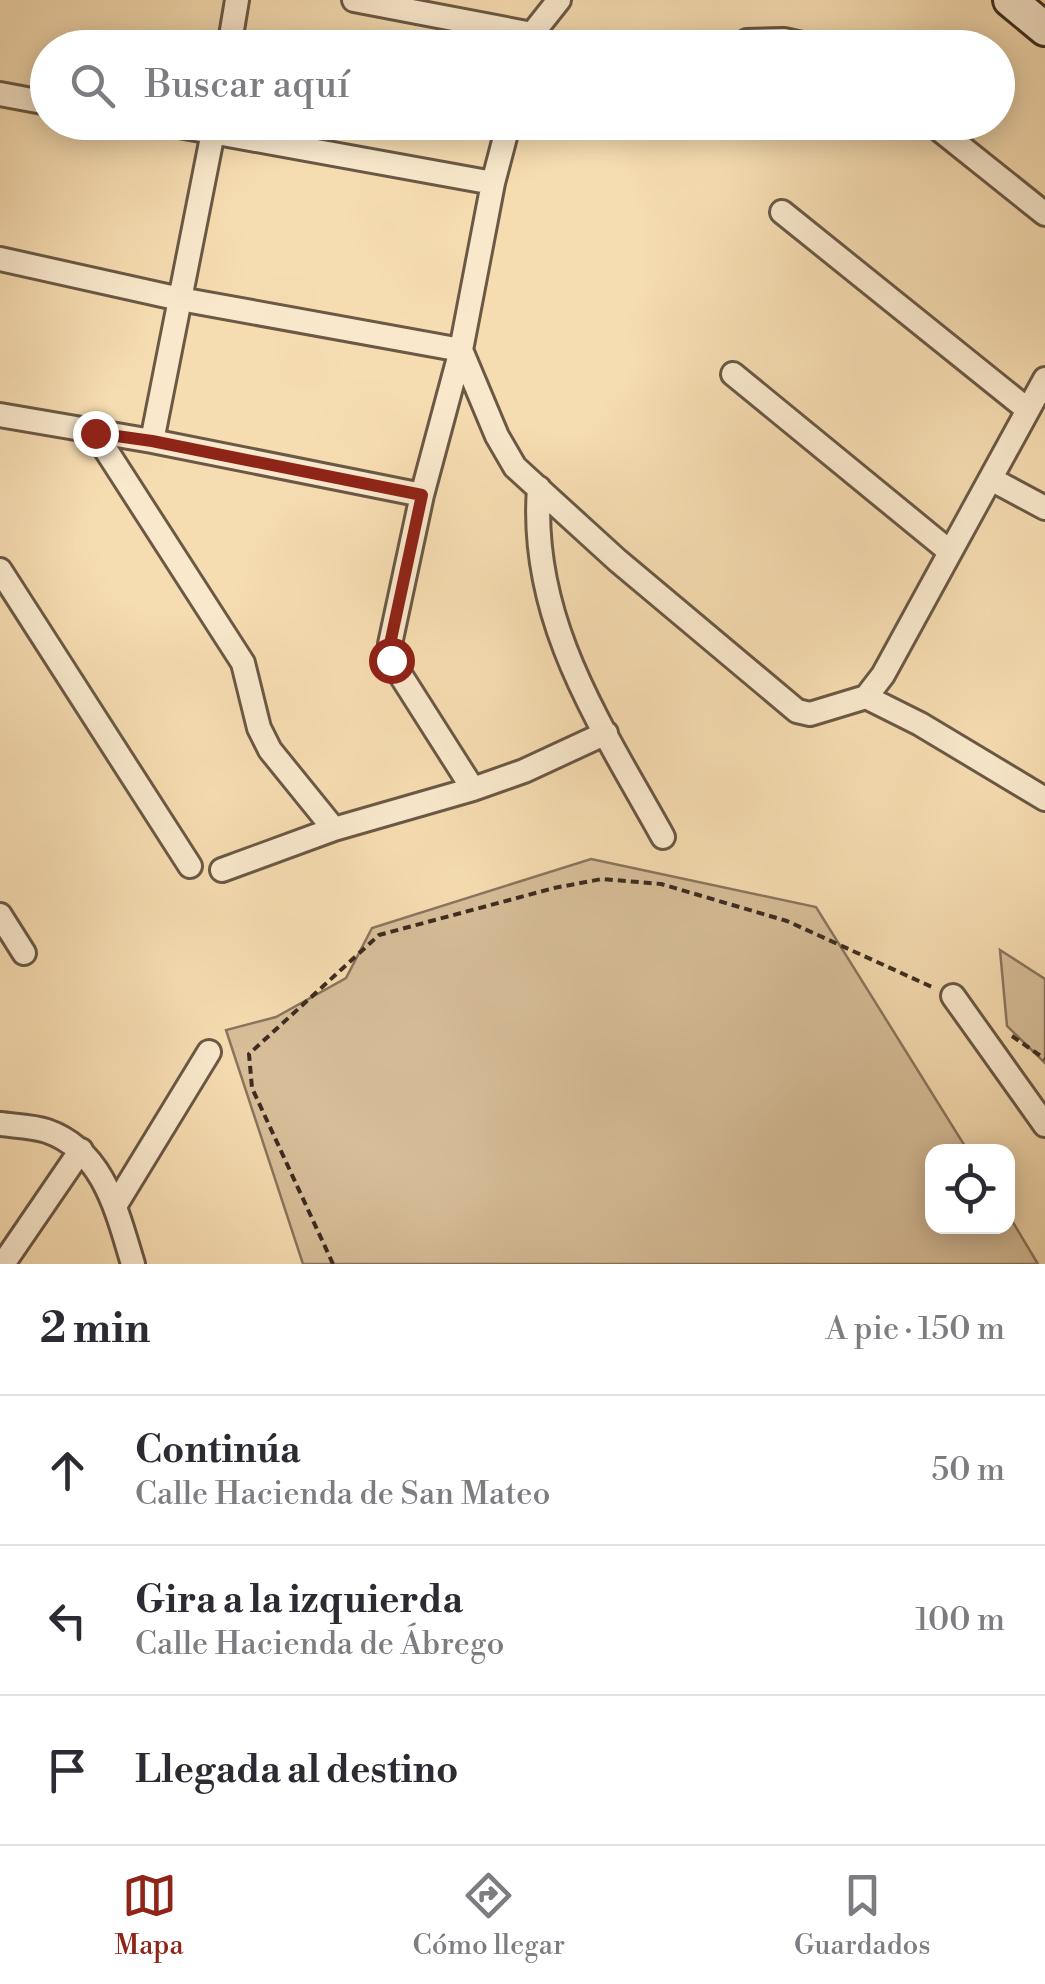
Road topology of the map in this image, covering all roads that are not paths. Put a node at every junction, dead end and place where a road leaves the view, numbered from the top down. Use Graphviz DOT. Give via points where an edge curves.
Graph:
graph roads {
  1 [pos="237,0"];
  2 [pos="354,0"];
  3 [pos="541,0"];
  4 [pos="559,0"];
  5 [pos="1010,0"];
  6 [pos="1045,29"];
  7 [pos="231,30"];
  8 [pos="483,30"];
  9 [pos="533,30"];
  10 [pos="538,30"];
  11 [pos="0,94"];
  12 [pos="30,99"];
  13 [pos="212,140"];
  14 [pos="276,140"];
  15 [pos="504,140"];
  16 [pos="952,140"];
  17 [pos="494,182"];
  18 [pos="782,212"];
  19 [pos="1045,214"];
  20 [pos="0,259"];
  21 [pos="180,300"];
  22 [pos="461,350"];
  23 [pos="733,374"];
  24 [pos="1045,379"];
  25 [pos="1028,410"];
  26 [pos="0,415"];
  27 [pos="95,433"];
  28 [pos="152,441"];
  29 [pos="991,479"];
  30 [pos="539,488"];
  31 [pos="422,495"];
  32 [pos="1045,508"];
  33 [pos="949,550"];
  34 [pos="2,577"];
  35 [pos="866,697"];
  36 [pos="606,733"];
  37 [pos="473,789"];
  38 [pos="1045,798"];
  39 [pos="334,829"];
  40 [pos="663,836"];
  41 [pos="190,866"];
  42 [pos="222,870"];
  43 [pos="0,915"];
  44 [pos="24,953"];
  45 [pos="953,996"];
  46 [pos="209,1052"];
  47 [pos="0,1124"];
  48 [pos="1045,1125"];
  49 [pos="89,1159"];
  50 [pos="115,1206"];
  51 [pos="4,1264"];
  52 [pos="133,1264"];
  1 -- 7 [label="street"];
  2 -- 8 [label="street"];
  3 -- 9 [label="street"];
  4 -- 10 [label="street"];
  5 -- 6 [label="street"];
  11 -- 12 [label="street"];
  13 -- 21 [label="street"];
  14 -- 17 [label="street"];
  15 -- 17 [label="street"];
  16 -- 19 [label="street"];
  17 -- 22 [label="street"];
  18 -- 25 [label="street"];
  20 -- 21 [label="street"];
  21 -- 22 [label="street"];
  21 -- 28 [label="street"];
  22 -- 30 [label="street" via="515,467"];
  22 -- 31 [label="street"];
  23 -- 33 [label="street"];
  24 -- 25 [label="street"];
  25 -- 29 [label="street"];
  26 -- 27 [label="street"];
  27 -- 28 [label="street"];
  27 -- 39 [label="street" via="243,663 270,750"];
  28 -- 31 [label="street"];
  29 -- 32 [label="street"];
  29 -- 33 [label="street"];
  30 -- 35 [label="street" via="797,711 810,714"];
  30 -- 36 [label="street" via="536,531 548,593 570,666"];
  31 -- 37 [label="street" via="391,660"];
  33 -- 35 [label="street"];
  34 -- 41 [label="street"];
  35 -- 38 [label="street"];
  36 -- 37 [label="street"];
  36 -- 40 [label="street"];
  37 -- 39 [label="street"];
  39 -- 42 [label="street"];
  43 -- 44 [label="street"];
  45 -- 48 [label="street"];
  46 -- 50 [label="street"];
  47 -- 49 [label="street" via="42,1129"];
  49 -- 50 [label="street"];
  49 -- 51 [label="street"];
  50 -- 52 [label="street"];
}
